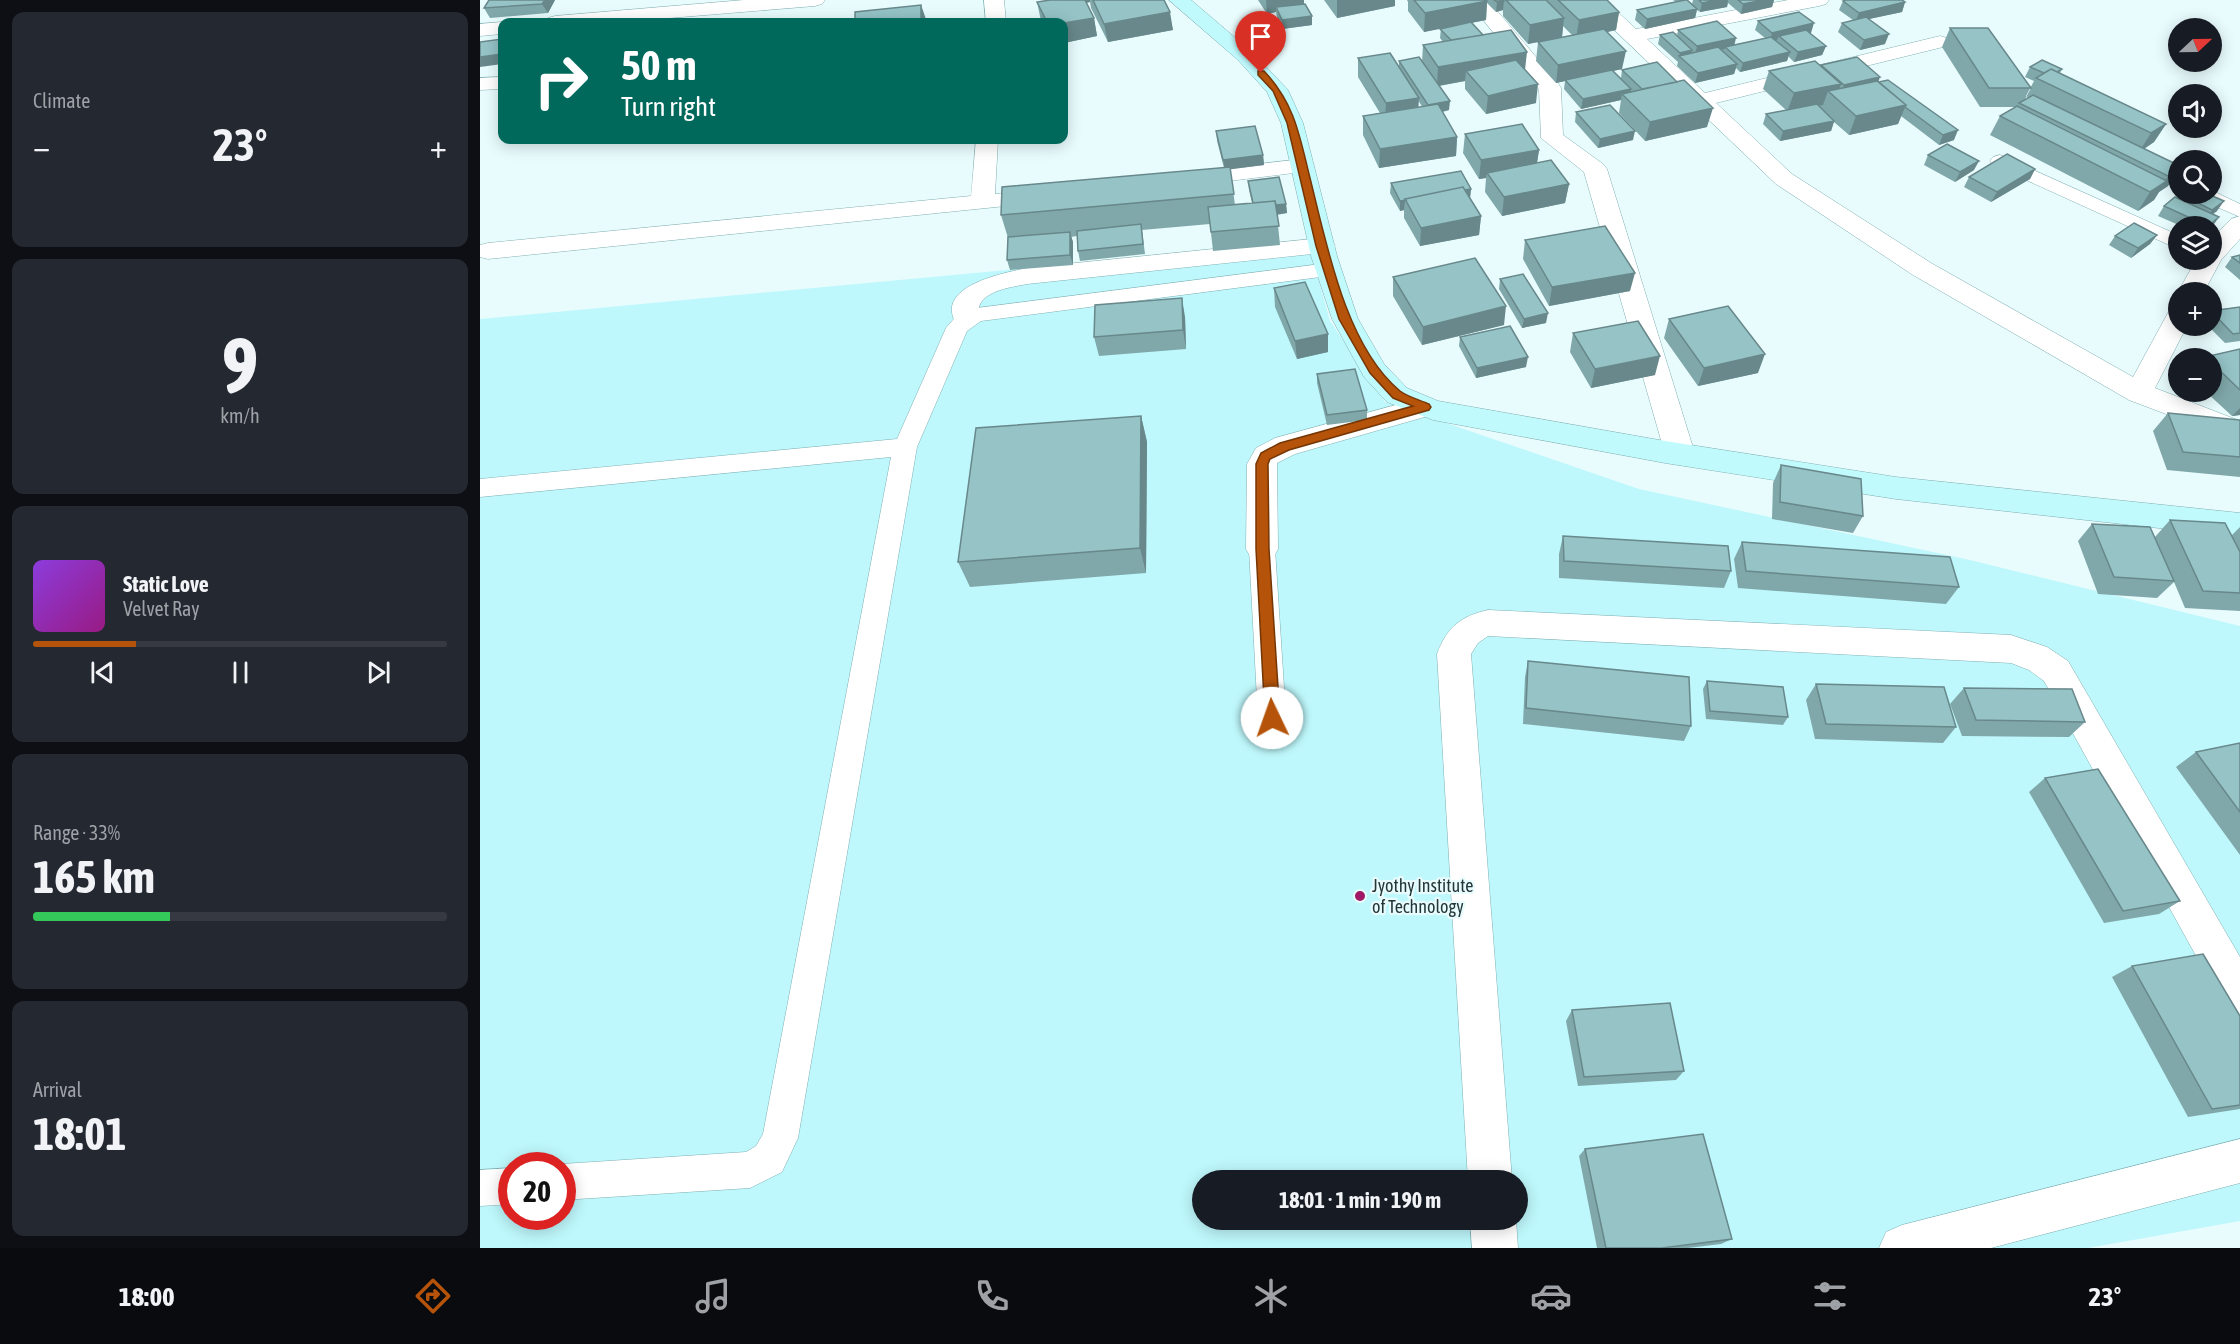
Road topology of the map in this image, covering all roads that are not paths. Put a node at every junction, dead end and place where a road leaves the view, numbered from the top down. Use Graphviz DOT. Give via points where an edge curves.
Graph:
graph roads {
  1 [pos="593,0"];
  2 [pos="815,0"];
  3 [pos="994,0"];
  4 [pos="1179,0"];
  5 [pos="1477,0"];
  6 [pos="1593,0"];
  7 [pos="1818,0"];
  8 [pos="582,18"];
  9 [pos="614,18"];
  10 [pos="996,18"];
  11 [pos="498,28"];
  12 [pos="480,30"];
  13 [pos="1631,36"];
  14 [pos="1940,42"];
  15 [pos="498,83"];
  16 [pos="480,84"];
  17 [pos="1699,100"];
  18 [pos="987,144"];
  19 [pos="2124,156"];
  20 [pos="2000,161"];
  21 [pos="1302,166"];
  22 [pos="2168,177"];
  23 [pos="1172,181"];
  24 [pos="1065,194"];
  25 [pos="982,203"];
  26 [pos="2222,203"];
  27 [pos="2240,211"];
  28 [pos="2240,224"];
  29 [pos="2168,238"];
  30 [pos="2222,243"];
  31 [pos="488,251"];
  32 [pos="1325,258"];
  33 [pos="2168,336"];
  34 [pos="2139,393"];
  35 [pos="1425,407"];
  36 [pos="2240,432"];
  37 [pos="905,447"];
  38 [pos="1680,454"];
  39 [pos="480,488"];
  40 [pos="2240,525"];
  41 [pos="1262,549"];
  42 [pos="1272,718"];
  43 [pos="2240,996"];
  44 [pos="2240,1161"];
  45 [pos="1489,1170"];
  46 [pos="576,1181"];
  47 [pos="498,1187"];
  48 [pos="480,1188"];
  49 [pos="1494,1230"];
  50 [pos="1495,1248"];
  51 [pos="1902,1248"];
  1 -- 8 [label="street"];
  2 -- 9 [label="street"];
  3 -- 10 [label="street"];
  4 -- 21 [label="main road" via="1245,56 1277,90 1292,123"];
  5 -- 38 [label="street" via="1550,88 1552,138 1595,169"];
  6 -- 13 [label="street"];
  7 -- 13 [label="street"];
  11 -- 12 [label="street"];
  13 -- 17 [label="street"];
  14 -- 17 [label="street"];
  15 -- 16 [label="street"];
  17 -- 34 [label="street" via="1784,179 1922,269"];
  18 -- 25 [label="street"];
  19 -- 22 [label="lane"];
  20 -- 29 [label="lane"];
  21 -- 23 [label="street"];
  21 -- 32 [label="main road"];
  24 -- 25 [label="street"];
  25 -- 31 [label="street"];
  26 -- 27 [label="lane"];
  28 -- 30 [label="street"];
  32 -- 35 [label="main road" via="1345,319 1374,370 1397,395"];
  32 -- 37 [label="lane" via="977,314 957,328"];
  33 -- 34 [label="street"];
  34 -- 36 [label="street"];
  35 -- 38 [label="main road"];
  35 -- 41 [label="street" via="1285,446 1266,456 1262,464"];
  37 -- 39 [label="lane"];
  37 -- 46 [label="lane" via="780,1138 769,1159 750,1170"];
  38 -- 40 [label="main road" via="1896,488"];
  41 -- 42 [label="lane"];
  43 -- 45 [label="street" via="2056,671 2029,653 1845,640 1477,625 1463,633 1454,654"];
  44 -- 51 [label="street"];
  47 -- 48 [label="lane"];
  49 -- 50 [label="street"];
}
